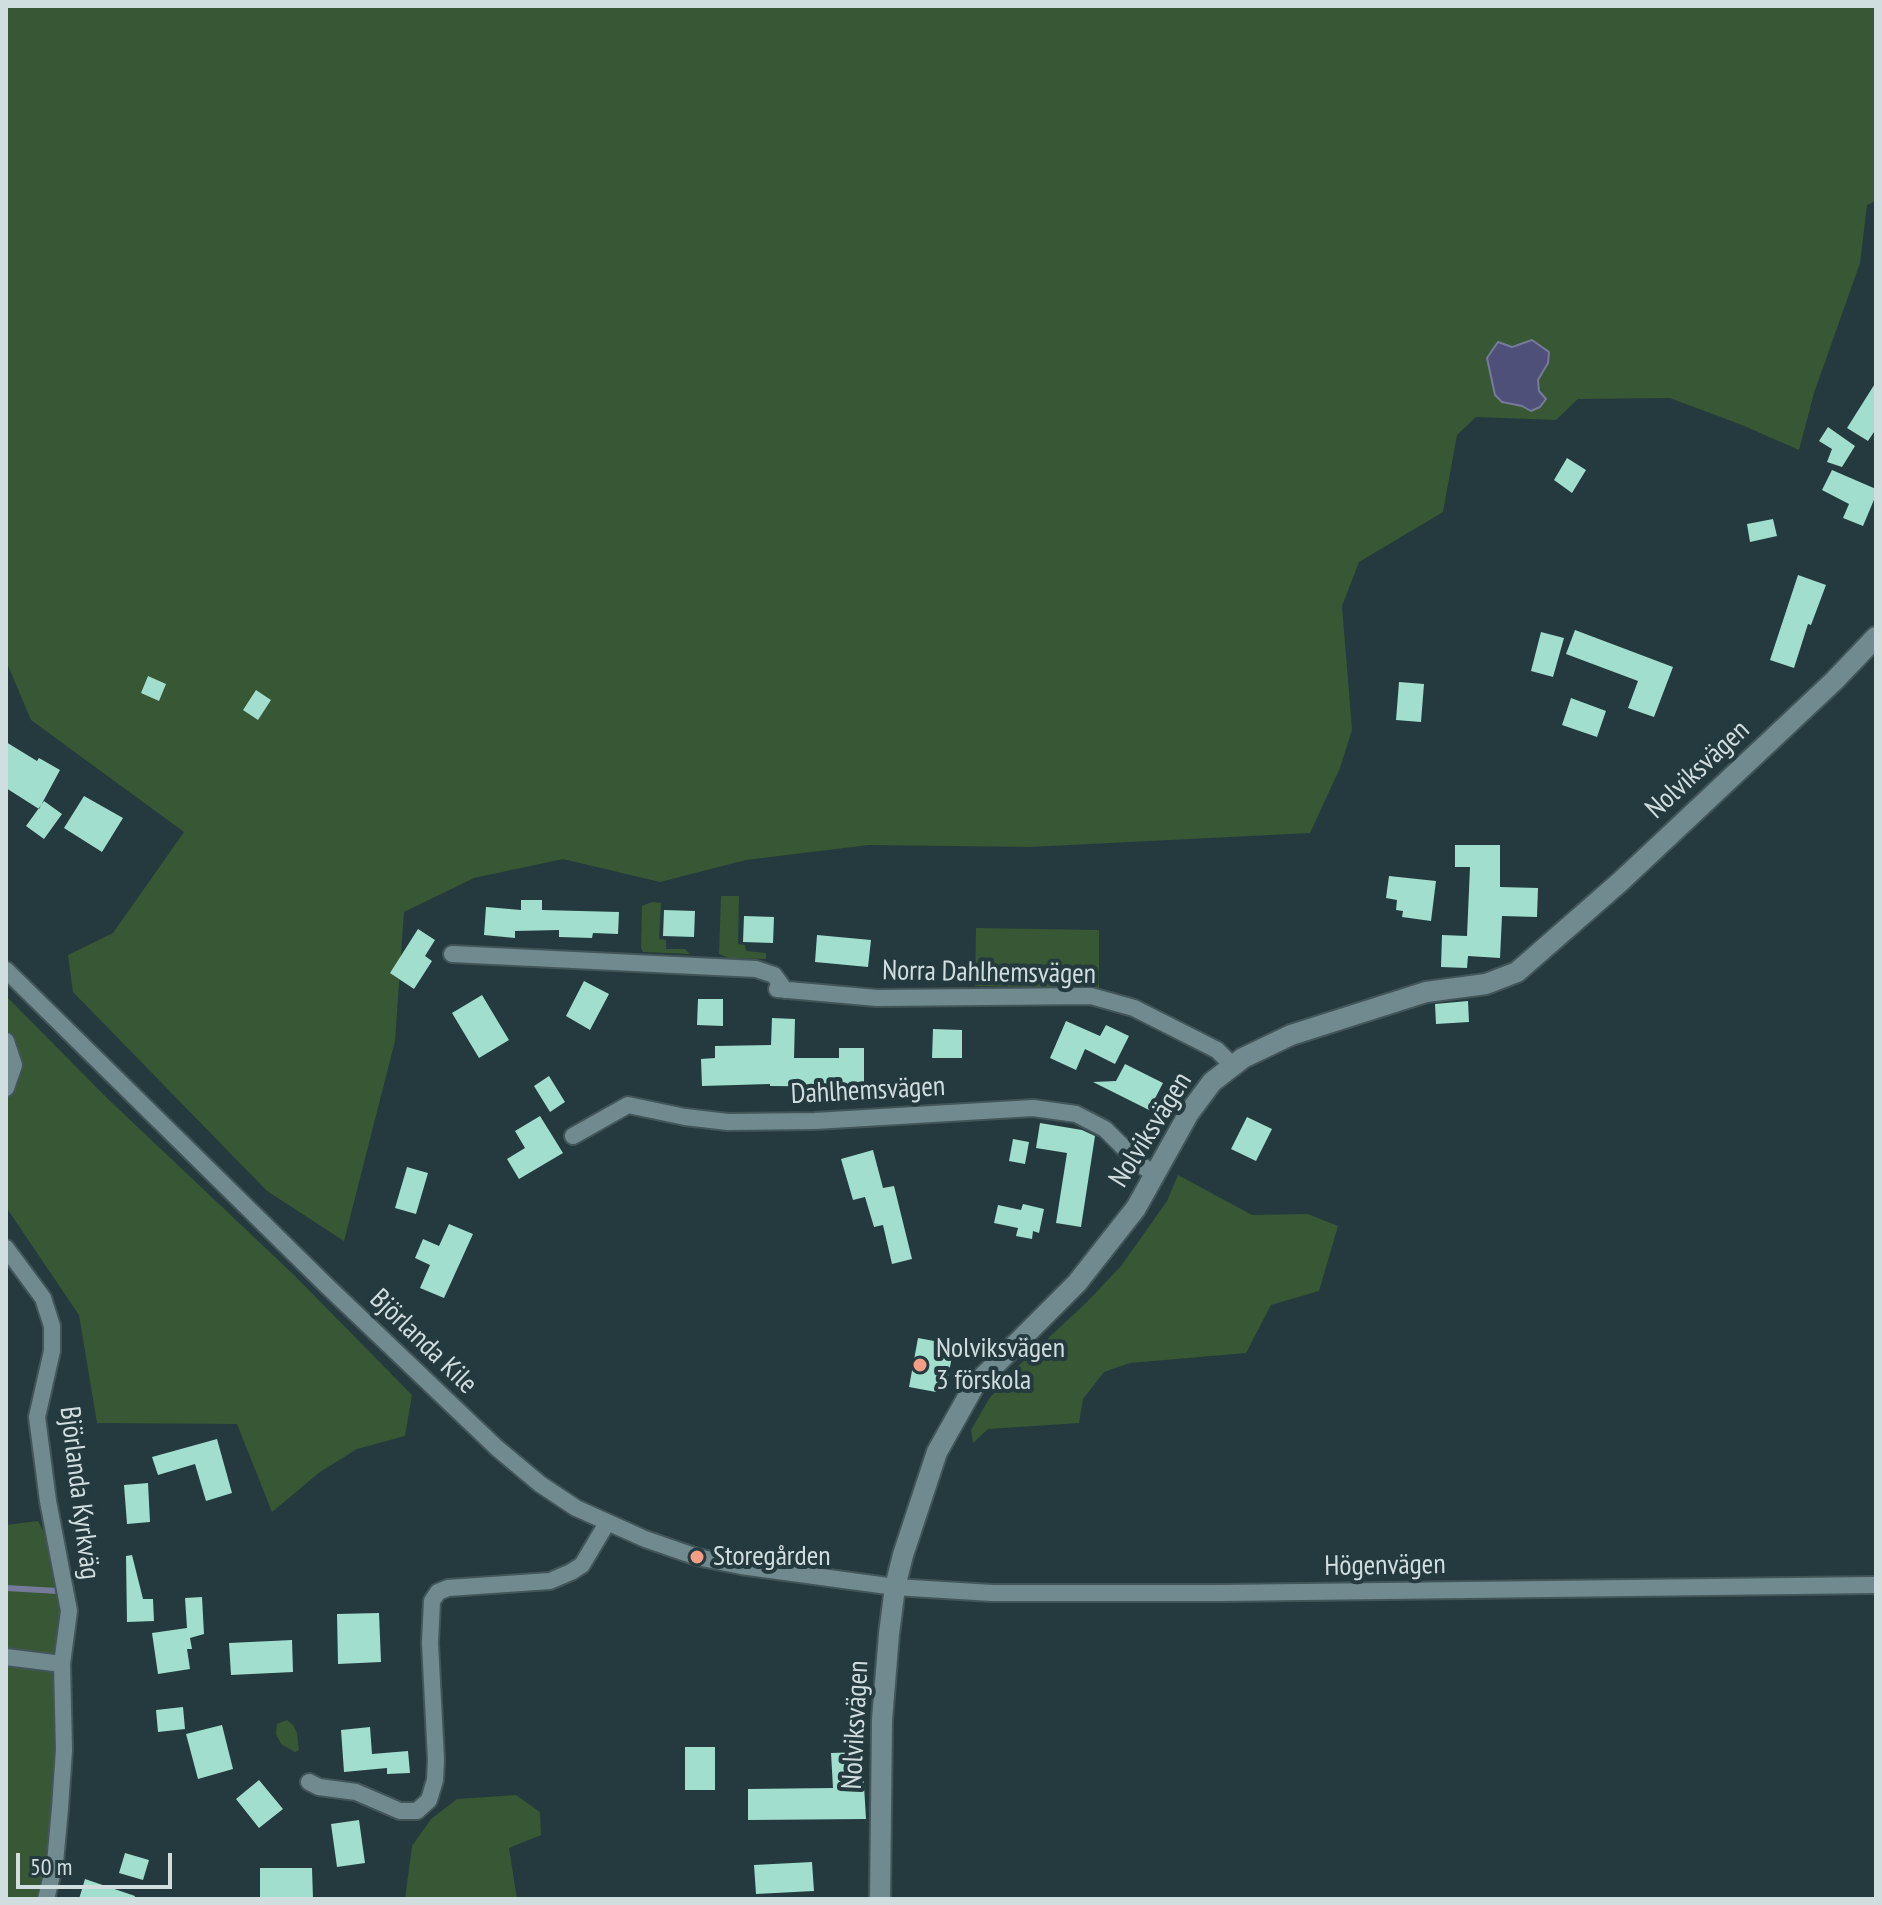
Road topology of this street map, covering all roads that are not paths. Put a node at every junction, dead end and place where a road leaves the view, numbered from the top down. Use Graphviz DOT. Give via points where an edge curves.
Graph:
graph roads {
  1 [pos="1876,637"];
  2 [pos="452,954"];
  3 [pos="6,970"];
  4 [pos="6,1041"];
  5 [pos="1232,1065"];
  6 [pos="6,1088"];
  7 [pos="573,1136"];
  8 [pos="1153,1173"];
  9 [pos="6,1248"];
  10 [pos="607,1523"];
  11 [pos="1876,1585"];
  12 [pos="895,1587"];
  13 [pos="6,1657"];
  14 [pos="62,1664"];
  15 [pos="309,1782"];
  16 [pos="46,1899"];
  17 [pos="880,1899"];
  1 -- 5 [label="street, Nolviksvägen" via="1620,882 1517,972 1486,984 1426,992 1322,1024"];
  2 -- 5 [label="street, Norra Dahlhemsvägen" via="756,969 774,975 781,990 877,998 1091,996 1160,1020 1217,1050"];
  3 -- 10 [label="street, Björlanda Kile" via="497,1448 540,1484"];
  4 -- 6 [label="street" via="14,1065"];
  5 -- 8 [label="street, Nolviksvägen" via="1189,1113"];
  7 -- 8 [label="street, Dahlhemsvägen" via="628,1105 728,1122 1033,1108 1076,1114 1105,1129"];
  8 -- 12 [label="street, Nolviksvägen" via="1136,1208 1085,1273 974,1386 955,1416 937,1452"];
  9 -- 14 [label="street, Björlanda Kyrkväg" via="43,1298 52,1326 52,1351 37,1417 69,1611"];
  10 -- 12 [label="street, Björlanda Kile" via="697,1557"];
  10 -- 15 [label="street" via="582,1565 571,1572 550,1581 448,1588 432,1601 435,1780 429,1800 417,1811 400,1811 356,1792"];
  11 -- 12 [label="street, Högenvägen" via="1235,1593 992,1593"];
  12 -- 17 [label="street, Nolviksvägen" via="882,1720"];
  13 -- 14 [label="street"];
  14 -- 16 [label="street, Björlanda Kyrkväg" via="62,1779 55,1863"];
}
